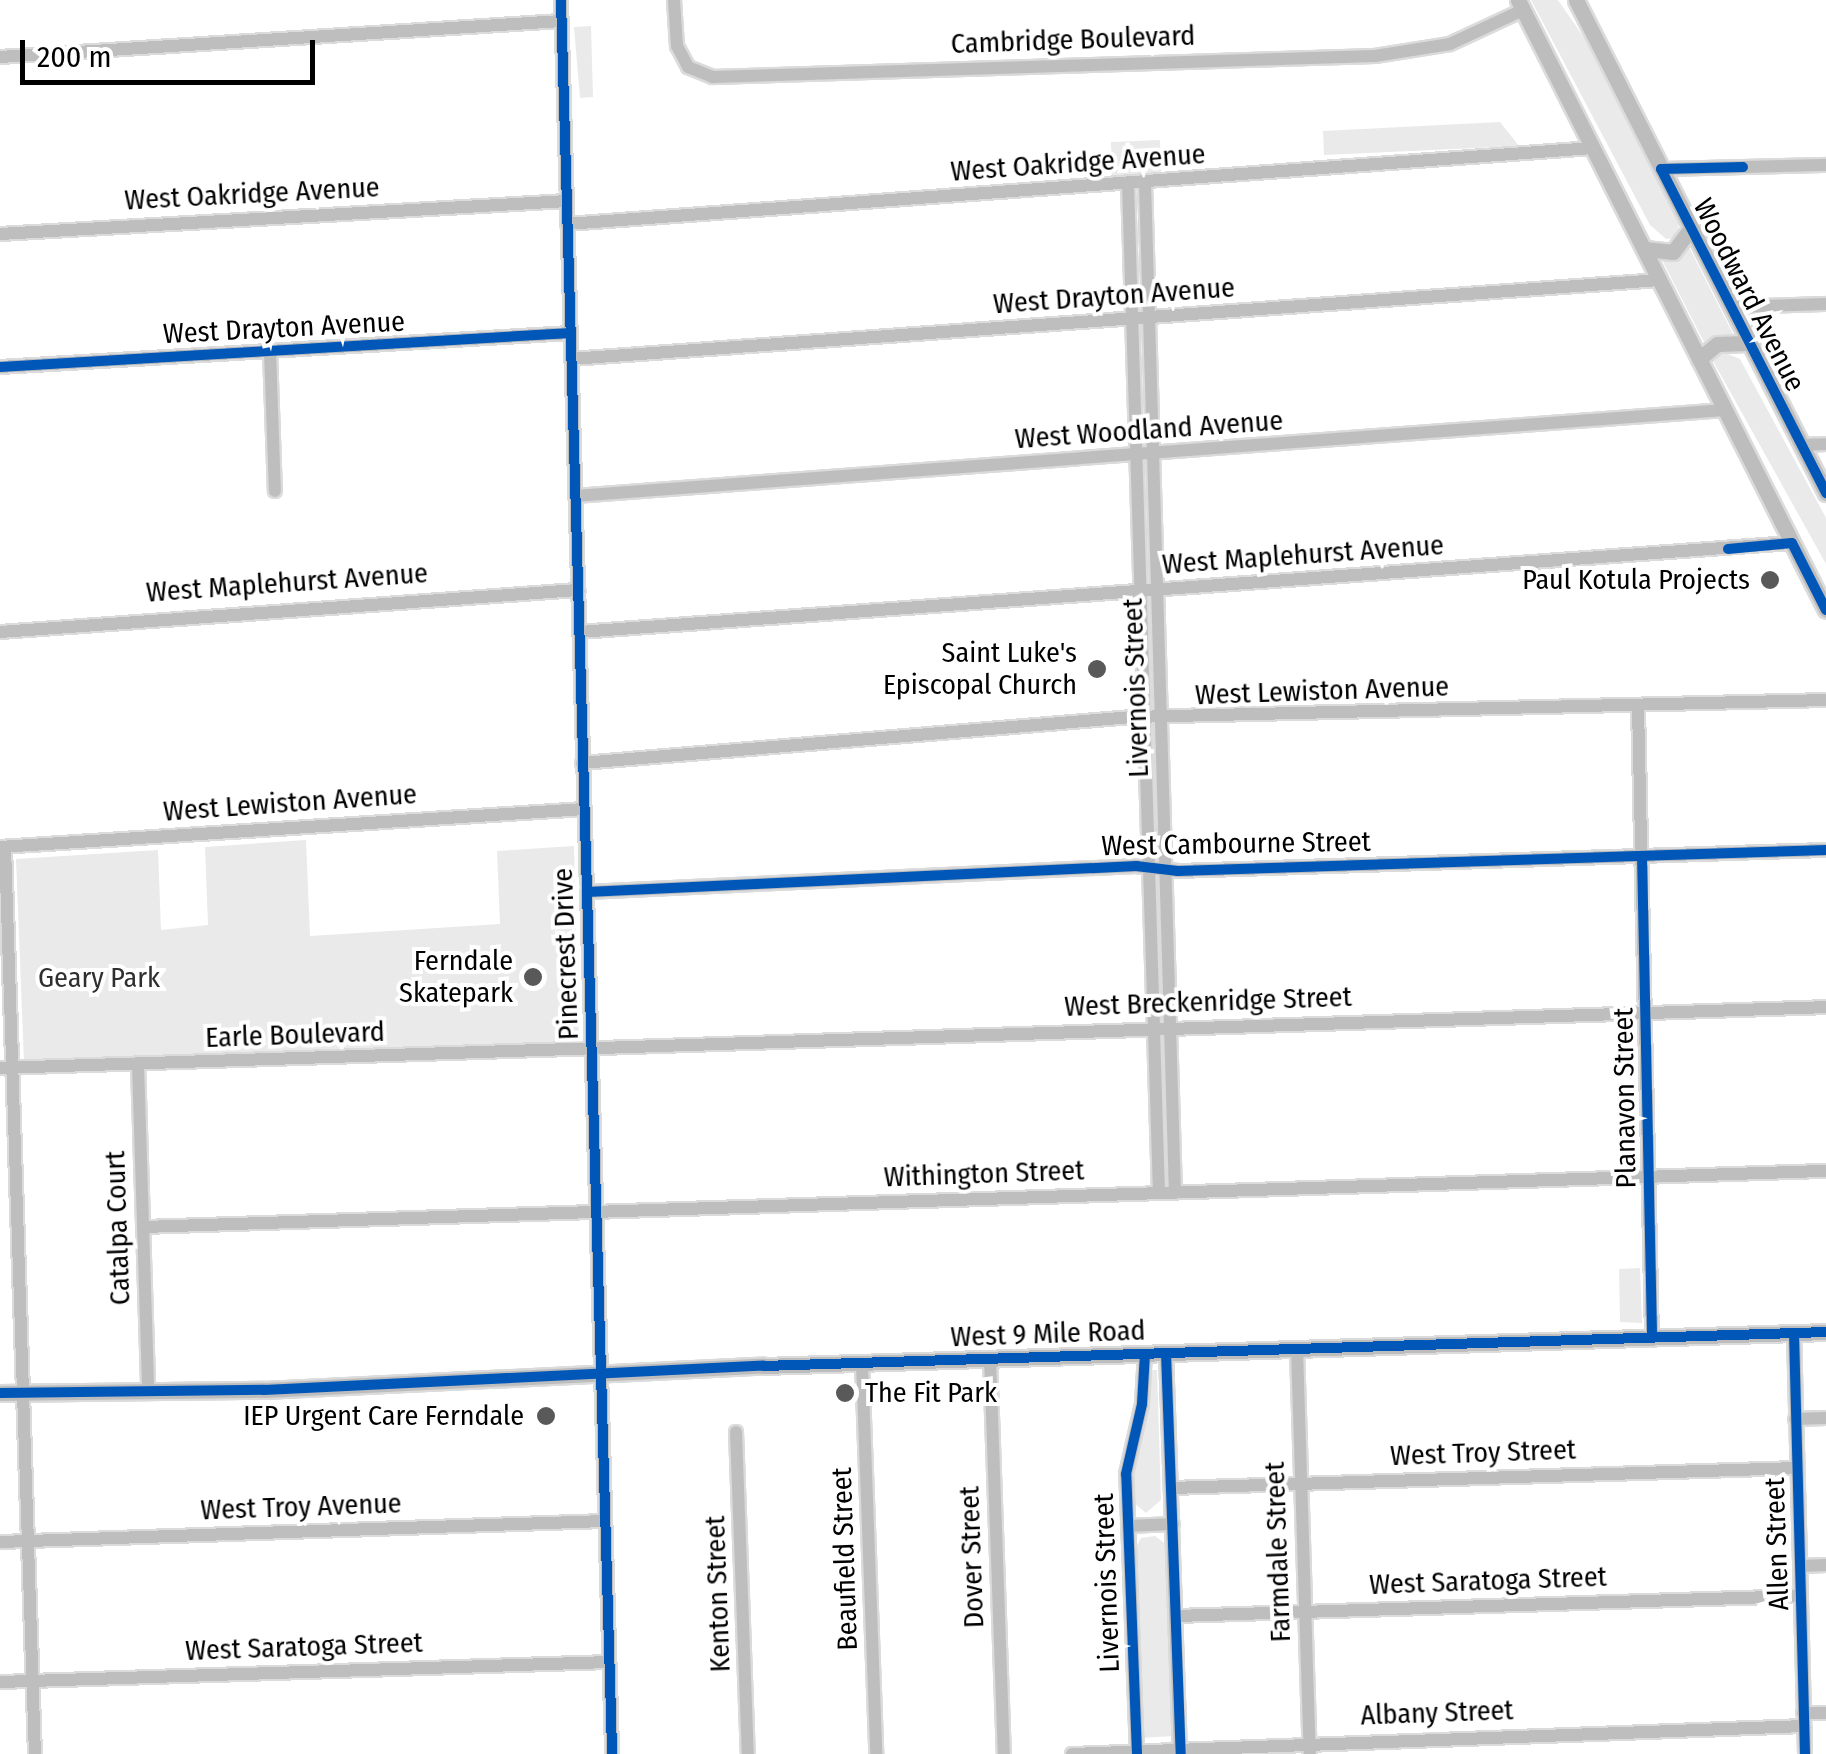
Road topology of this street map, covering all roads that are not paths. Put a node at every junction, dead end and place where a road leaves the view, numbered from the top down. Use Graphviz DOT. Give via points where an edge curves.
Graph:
graph roads {
  1 [pos="561,0"];
  2 [pos="579,0"];
  3 [pos="674,0"];
  4 [pos="1576,0"];
  5 [pos="1521,5"];
  6 [pos="561,22"];
  7 [pos="0,57"];
  8 [pos="1592,148"];
  9 [pos="1826,164"];
  10 [pos="1661,169"];
  11 [pos="1145,183"];
  12 [pos="1128,184"];
  13 [pos="567,201"];
  14 [pos="567,224"];
  15 [pos="1690,228"];
  16 [pos="0,234"];
  17 [pos="1646,249"];
  18 [pos="1659,280"];
  19 [pos="1826,304"];
  20 [pos="1732,307"];
  21 [pos="1150,318"];
  22 [pos="1132,320"];
  23 [pos="570,334"];
  24 [pos="1747,343"];
  25 [pos="270,351"];
  26 [pos="1700,359"];
  27 [pos="571,360"];
  28 [pos="0,367"];
  29 [pos="1725,410"];
  30 [pos="1801,444"];
  31 [pos="1826,444"];
  32 [pos="1154,454"];
  33 [pos="1136,456"];
  34 [pos="275,491"];
  35 [pos="1826,493"];
  36 [pos="575,496"];
  37 [pos="1792,542"];
  38 [pos="1808,574"];
  39 [pos="1826,578"];
  40 [pos="578,590"];
  41 [pos="1158,591"];
  42 [pos="1140,592"];
  43 [pos="1826,610"];
  44 [pos="0,632"];
  45 [pos="579,632"];
  46 [pos="1826,700"];
  47 [pos="1638,706"];
  48 [pos="1145,718"];
  49 [pos="1162,720"];
  50 [pos="582,762"];
  51 [pos="584,809"];
  52 [pos="2,847"];
  53 [pos="1826,850"];
  54 [pos="1642,856"];
  55 [pos="1149,868"];
  56 [pos="1166,870"];
  57 [pos="586,892"];
  58 [pos="1826,1007"];
  59 [pos="1646,1013"];
  60 [pos="1154,1029"];
  61 [pos="1171,1029"];
  62 [pos="592,1049"];
  63 [pos="138,1064"];
  64 [pos="6,1068"];
  65 [pos="1826,1171"];
  66 [pos="1650,1177"];
  67 [pos="1176,1192"];
  68 [pos="1158,1193"];
  69 [pos="597,1212"];
  70 [pos="143,1228"];
  71 [pos="1826,1332"];
  72 [pos="1794,1333"];
  73 [pos="1652,1338"];
  74 [pos="1297,1349"];
  75 [pos="1166,1353"];
  76 [pos="1144,1354"];
  77 [pos="990,1358"];
  78 [pos="862,1363"];
  79 [pos="602,1376"];
  80 [pos="148,1390"];
  81 [pos="0,1393"];
  82 [pos="23,1393"];
  83 [pos="1826,1418"];
  84 [pos="1795,1419"];
  85 [pos="736,1432"];
  86 [pos="1797,1468"];
  87 [pos="1300,1484"];
  88 [pos="1171,1488"];
  89 [pos="604,1521"];
  90 [pos="1172,1524"];
  91 [pos="1128,1526"];
  92 [pos="0,1542"];
  93 [pos="27,1542"];
  94 [pos="1826,1565"];
  95 [pos="1800,1566"];
  96 [pos="1801,1596"];
  97 [pos="1305,1612"];
  98 [pos="1176,1616"];
  99 [pos="609,1662"];
  100 [pos="32,1681"];
  101 [pos="0,1682"];
  102 [pos="1826,1712"];
  103 [pos="1804,1720"];
  104 [pos="1309,1748"];
  105 [pos="1180,1750"];
  106 [pos="1137,1752"];
  107 [pos="35,1754"];
  108 [pos="612,1754"];
  109 [pos="748,1754"];
  110 [pos="876,1754"];
  111 [pos="1004,1754"];
  112 [pos="1072,1754"];
  113 [pos="1804,1754"];
  1 -- 2 [label="street"];
  1 -- 6 [label="street, Pinecrest Drive"];
  3 -- 5 [label="street, Cambridge Boulevard" via="677,46 688,67 713,77 1375,56 1450,44"];
  4 -- 10 [label="main road, Woodward Avenue"];
  5 -- 8 [label="main road"];
  6 -- 7 [label="street"];
  6 -- 13 [label="street, Pinecrest Drive"];
  8 -- 11 [label="street, West Oakridge Avenue"];
  8 -- 17 [label="main road"];
  9 -- 10 [label="street"];
  10 -- 15 [label="main road, Woodward Avenue"];
  11 -- 12 [label="street, West Oakridge Avenue"];
  11 -- 21 [label="street, Livernois Street"];
  12 -- 14 [label="street, West Oakridge Avenue"];
  12 -- 22 [label="street, Livernois Street"];
  13 -- 14 [label="street, Pinecrest Drive"];
  13 -- 16 [label="street, West Oakridge Avenue"];
  14 -- 23 [label="street, Pinecrest Drive"];
  15 -- 17 [label="main road" via="1673,252"];
  15 -- 20 [label="main road, Woodward Avenue"];
  17 -- 18 [label="main road"];
  18 -- 21 [label="street, West Drayton Avenue"];
  18 -- 26 [label="main road"];
  19 -- 20 [label="street"];
  20 -- 24 [label="main road, Woodward Avenue"];
  21 -- 22 [label="street, West Drayton Avenue"];
  21 -- 32 [label="street, Livernois Street"];
  22 -- 27 [label="street, West Drayton Avenue"];
  22 -- 33 [label="street, Livernois Street"];
  23 -- 25 [label="street, West Drayton Avenue"];
  23 -- 27 [label="street, Pinecrest Drive"];
  24 -- 26 [label="main road" via="1717,344"];
  24 -- 30 [label="main road, Woodward Avenue"];
  25 -- 28 [label="street, West Drayton Avenue"];
  25 -- 34 [label="street"];
  26 -- 29 [label="main road"];
  27 -- 36 [label="street, Pinecrest Drive"];
  29 -- 32 [label="street, West Woodland Avenue"];
  29 -- 37 [label="main road"];
  30 -- 31 [label="street"];
  30 -- 35 [label="main road, Woodward Avenue"];
  32 -- 33 [label="street, West Woodland Avenue"];
  32 -- 41 [label="street, Livernois Street"];
  33 -- 36 [label="street, West Woodland Avenue"];
  33 -- 42 [label="street, Livernois Street"];
  36 -- 40 [label="street, Pinecrest Drive"];
  37 -- 38 [label="main road"];
  37 -- 41 [label="street, West Maplehurst Avenue"];
  38 -- 39 [label="main road"];
  38 -- 43 [label="main road"];
  40 -- 44 [label="street, West Maplehurst Avenue"];
  40 -- 45 [label="street, Pinecrest Drive"];
  41 -- 42 [label="street, West Maplehurst Avenue"];
  41 -- 49 [label="street, Livernois Street"];
  42 -- 45 [label="street, West Maplehurst Avenue"];
  42 -- 48 [label="street, Livernois Street"];
  45 -- 50 [label="street, Pinecrest Drive"];
  46 -- 47 [label="street, West Lewiston Avenue"];
  47 -- 49 [label="street, West Lewiston Avenue"];
  47 -- 54 [label="street, Planavon Street"];
  48 -- 49 [label="street, West Lewiston Avenue"];
  48 -- 50 [label="street, West Lewiston Avenue"];
  48 -- 55 [label="street, Livernois Street"];
  49 -- 56 [label="street, Livernois Street"];
  50 -- 51 [label="street, Pinecrest Drive"];
  51 -- 52 [label="street, West Lewiston Avenue"];
  51 -- 57 [label="street, Pinecrest Drive"];
  52 -- 64 [label="street"];
  53 -- 54 [label="street, West Cambourne Street"];
  54 -- 56 [label="street, West Cambourne Street"];
  54 -- 59 [label="street, Planavon Street"];
  55 -- 56 [label="street, West Cambourne Street"];
  55 -- 57 [label="street, West Cambourne Street"];
  55 -- 60 [label="street, Livernois Street"];
  56 -- 61 [label="street, Livernois Street"];
  57 -- 62 [label="street, Pinecrest Drive"];
  58 -- 59 [label="street, West Breckenridge Street"];
  59 -- 61 [label="street, West Breckenridge Street"];
  59 -- 66 [label="street, Planavon Street"];
  60 -- 61 [label="street, West Breckenridge Street"];
  60 -- 62 [label="street, West Breckenridge Street"];
  60 -- 68 [label="street, Livernois Street"];
  61 -- 67 [label="street, Livernois Street"];
  62 -- 63 [label="street, Earle Boulevard"];
  62 -- 69 [label="street, Pinecrest Drive"];
  63 -- 64 [label="street, Earle Boulevard"];
  63 -- 70 [label="street, Catalpa Court"];
  64 -- 82 [label="street"];
  65 -- 66 [label="street, Withington Street"];
  66 -- 67 [label="street, Withington Street"];
  66 -- 73 [label="street, Planavon Street"];
  67 -- 68 [label="street, Withington Street"];
  68 -- 69 [label="street, Withington Street"];
  69 -- 70 [label="street, Withington Street"];
  69 -- 79 [label="street, Pinecrest Drive"];
  70 -- 80 [label="street, Catalpa Court"];
  71 -- 72 [label="main road, West 9 Mile Road"];
  72 -- 73 [label="main road, West 9 Mile Road"];
  72 -- 84 [label="street, Allen Street"];
  73 -- 74 [label="main road, West 9 Mile Road"];
  74 -- 75 [label="main road, West 9 Mile Road"];
  74 -- 87 [label="street, Farmdale Street"];
  75 -- 76 [label="main road, West 9 Mile Road"];
  75 -- 88 [label="street"];
  76 -- 77 [label="main road, West 9 Mile Road"];
  76 -- 91 [label="street, Livernois Street" via="1142,1404 1128,1454"];
  77 -- 78 [label="main road, West 9 Mile Road"];
  77 -- 111 [label="street, Dover Street"];
  78 -- 79 [label="main road, West 9 Mile Road"];
  78 -- 110 [label="street, Beaufield Street"];
  79 -- 80 [label="main road, West 9 Mile Road"];
  79 -- 89 [label="street, Pinecrest Drive"];
  80 -- 82 [label="main road, West 9 Mile Road"];
  81 -- 82 [label="main road, West 9 Mile Road"];
  82 -- 93 [label="street"];
  83 -- 84 [label="street"];
  84 -- 86 [label="street, Allen Street"];
  85 -- 109 [label="street, Kenton Street"];
  86 -- 87 [label="street, West Troy Street"];
  86 -- 95 [label="street, Allen Street"];
  87 -- 88 [label="street, West Troy Street"];
  87 -- 97 [label="street, Farmdale Street"];
  88 -- 90 [label="street"];
  89 -- 93 [label="street, West Troy Avenue"];
  89 -- 99 [label="street, Pinecrest Drive"];
  90 -- 91 [label="street"];
  90 -- 98 [label="street"];
  91 -- 106 [label="street, Livernois Street"];
  92 -- 93 [label="street, West Troy Avenue"];
  93 -- 100 [label="street"];
  94 -- 95 [label="street"];
  95 -- 96 [label="street, Allen Street"];
  96 -- 97 [label="street, West Saratoga Street"];
  96 -- 103 [label="street, Allen Street"];
  97 -- 98 [label="street, West Saratoga Street"];
  97 -- 104 [label="street, Farmdale Street"];
  98 -- 105 [label="street"];
  99 -- 100 [label="street, West Saratoga Street"];
  99 -- 108 [label="street, Pinecrest Drive"];
  100 -- 101 [label="street, West Saratoga Street"];
  100 -- 107 [label="street"];
  102 -- 103 [label="street, Albany Street"];
  103 -- 104 [label="street, Albany Street"];
  103 -- 113 [label="street, Allen Street"];
  104 -- 105 [label="street, Albany Street"];
  105 -- 106 [label="street, Albany Street"];
  106 -- 112 [label="street, Albany Street"];
}
